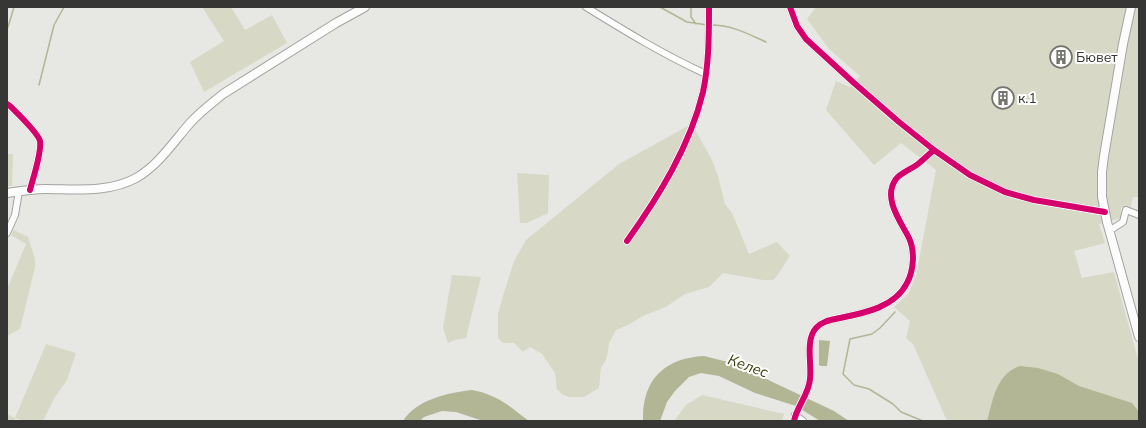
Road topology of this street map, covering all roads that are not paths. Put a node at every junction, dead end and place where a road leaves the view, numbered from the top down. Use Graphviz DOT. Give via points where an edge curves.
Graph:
graph roads {
  1 [pos="365,7"];
  2 [pos="586,7"];
  3 [pos="708,7"];
  4 [pos="790,7"];
  5 [pos="1131,7"];
  6 [pos="706,74"];
  7 [pos="7,104"];
  8 [pos="934,150"];
  9 [pos="30,190"];
  10 [pos="19,191"];
  11 [pos="7,193"];
  12 [pos="1105,212"];
  13 [pos="1139,215"];
  14 [pos="1109,231"];
  15 [pos="7,233"];
  16 [pos="627,241"];
  17 [pos="1139,337"];
  18 [pos="795,418"];
  19 [pos="803,421"];
  1 -- 9 [label="main road" via="223,94 192,121 156,162 135,178 96,189"];
  2 -- 6 [label="street" via="655,48"];
  3 -- 6 [label="street"];
  4 -- 8 [label="street" via="797,26 806,38 854,83"];
  5 -- 12 [label="main road" via="1104,156 1102,197"];
  6 -- 16 [label="street" via="695,118 680,154 649,210"];
  7 -- 9 [label="street" via="40,140"];
  8 -- 12 [label="street" via="970,175 1005,192 1034,200"];
  8 -- 18 [label="street" via="896,179 892,189 892,203 912,251 913,263 906,284 898,296 888,303 859,314 827,321 816,328 810,340 810,384"];
  9 -- 10 [label="main road"];
  10 -- 11 [label="main road"];
  10 -- 15 [label="street" via="15,215"];
  12 -- 14 [label="main road"];
  13 -- 14 [label="street" via="1126,210 1122,222"];
  14 -- 17 [label="main road"];
  18 -- 19 [label="street"];
}
